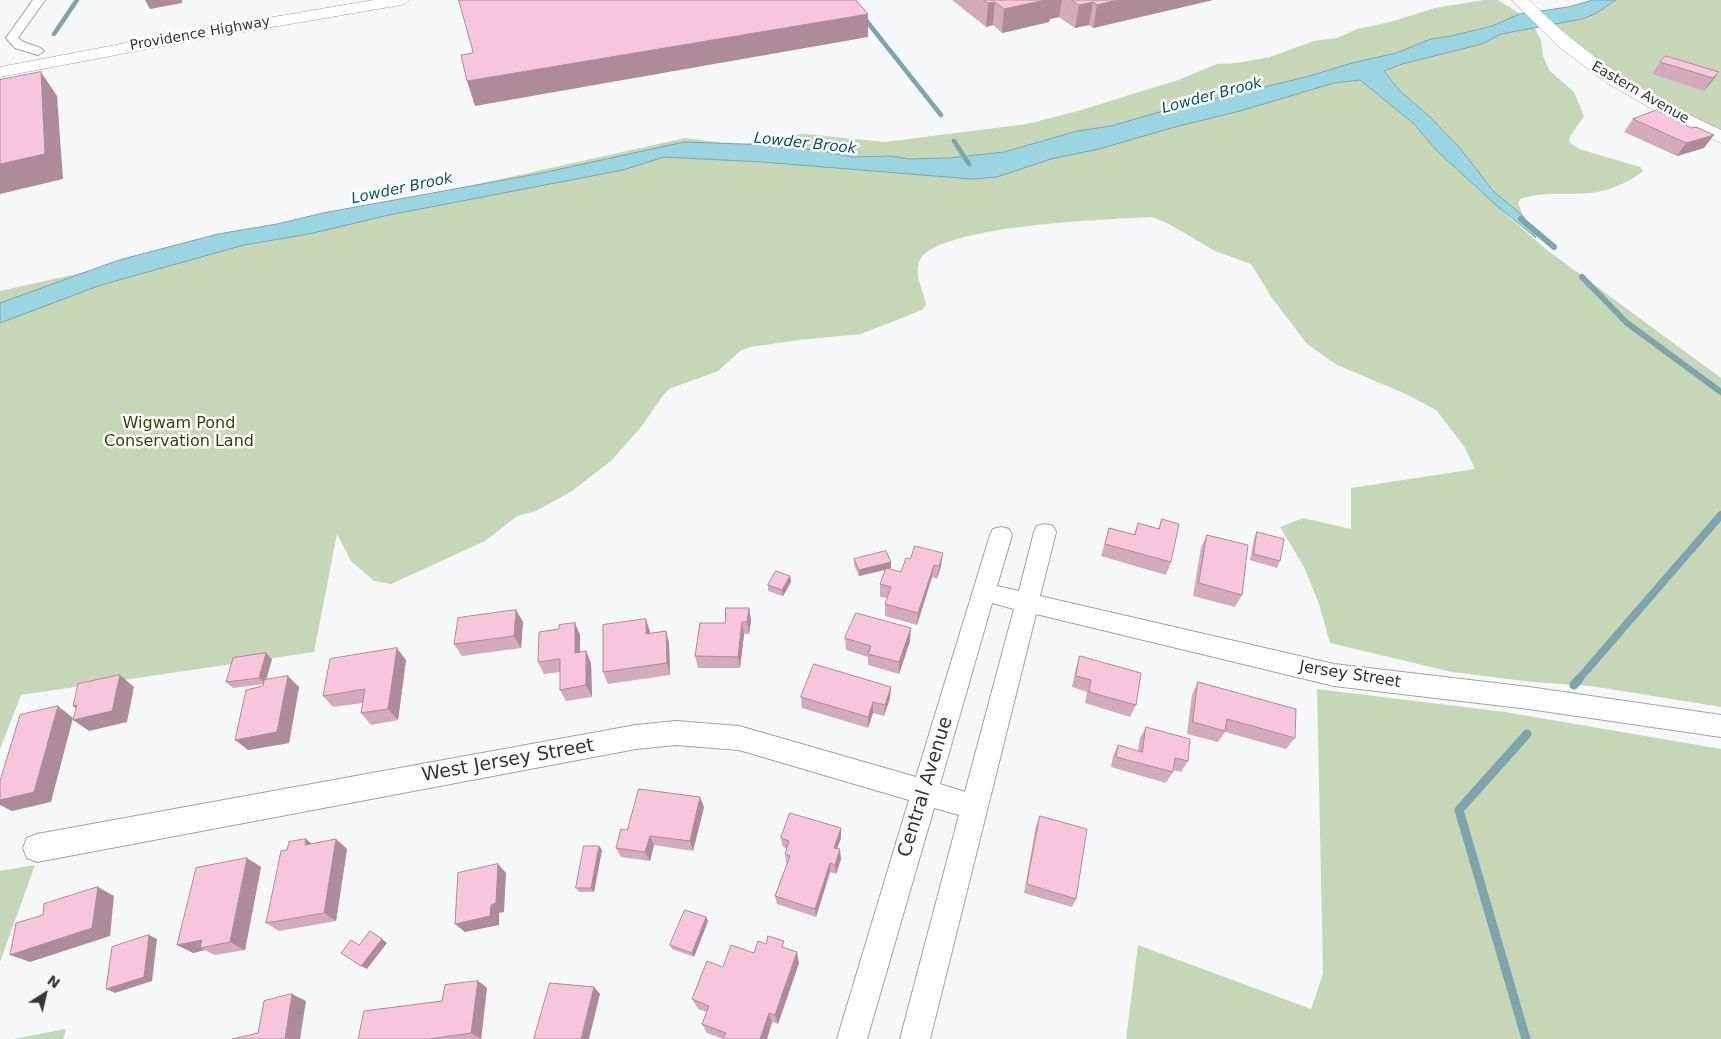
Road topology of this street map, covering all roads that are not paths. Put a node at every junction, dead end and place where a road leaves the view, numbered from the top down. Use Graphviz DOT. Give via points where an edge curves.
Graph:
graph roads {
  1 [pos="323,0"];
  2 [pos="401,0"];
  3 [pos="38,1"];
  4 [pos="1522,2"];
  5 [pos="38,50"];
  6 [pos="0,58"];
  7 [pos="0,72"];
  8 [pos="1721,137"];
  9 [pos="1045,532"];
  10 [pos="1001,535"];
  11 [pos="984,592"];
  12 [pos="1027,602"];
  13 [pos="1721,726"];
  14 [pos="925,792"];
  15 [pos="974,807"];
  16 [pos="37,848"];
  17 [pos="852,1039"];
  18 [pos="915,1039"];
  1 -- 5 [label="main road, Providence Highway"];
  2 -- 7 [label="main road, Providence Highway"];
  3 -- 5 [label="street" via="12,38 20,46"];
  4 -- 8 [label="main road, Eastern Avenue" via="1591,66 1665,111"];
  5 -- 6 [label="main road, Providence Highway"];
  9 -- 12 [label="street"];
  10 -- 11 [label="street, Central Avenue"];
  11 -- 12 [label="street, Jersey Street"];
  11 -- 14 [label="street, Central Avenue"];
  12 -- 13 [label="street, Jersey Street" via="1334,675 1529,698"];
  12 -- 15 [label="street"];
  14 -- 15 [label="street, West Jersey Street"];
  14 -- 16 [label="street, West Jersey Street" via="739,738 676,733 636,737"];
  14 -- 17 [label="street, Central Avenue"];
  15 -- 18 [label="street"];
}
